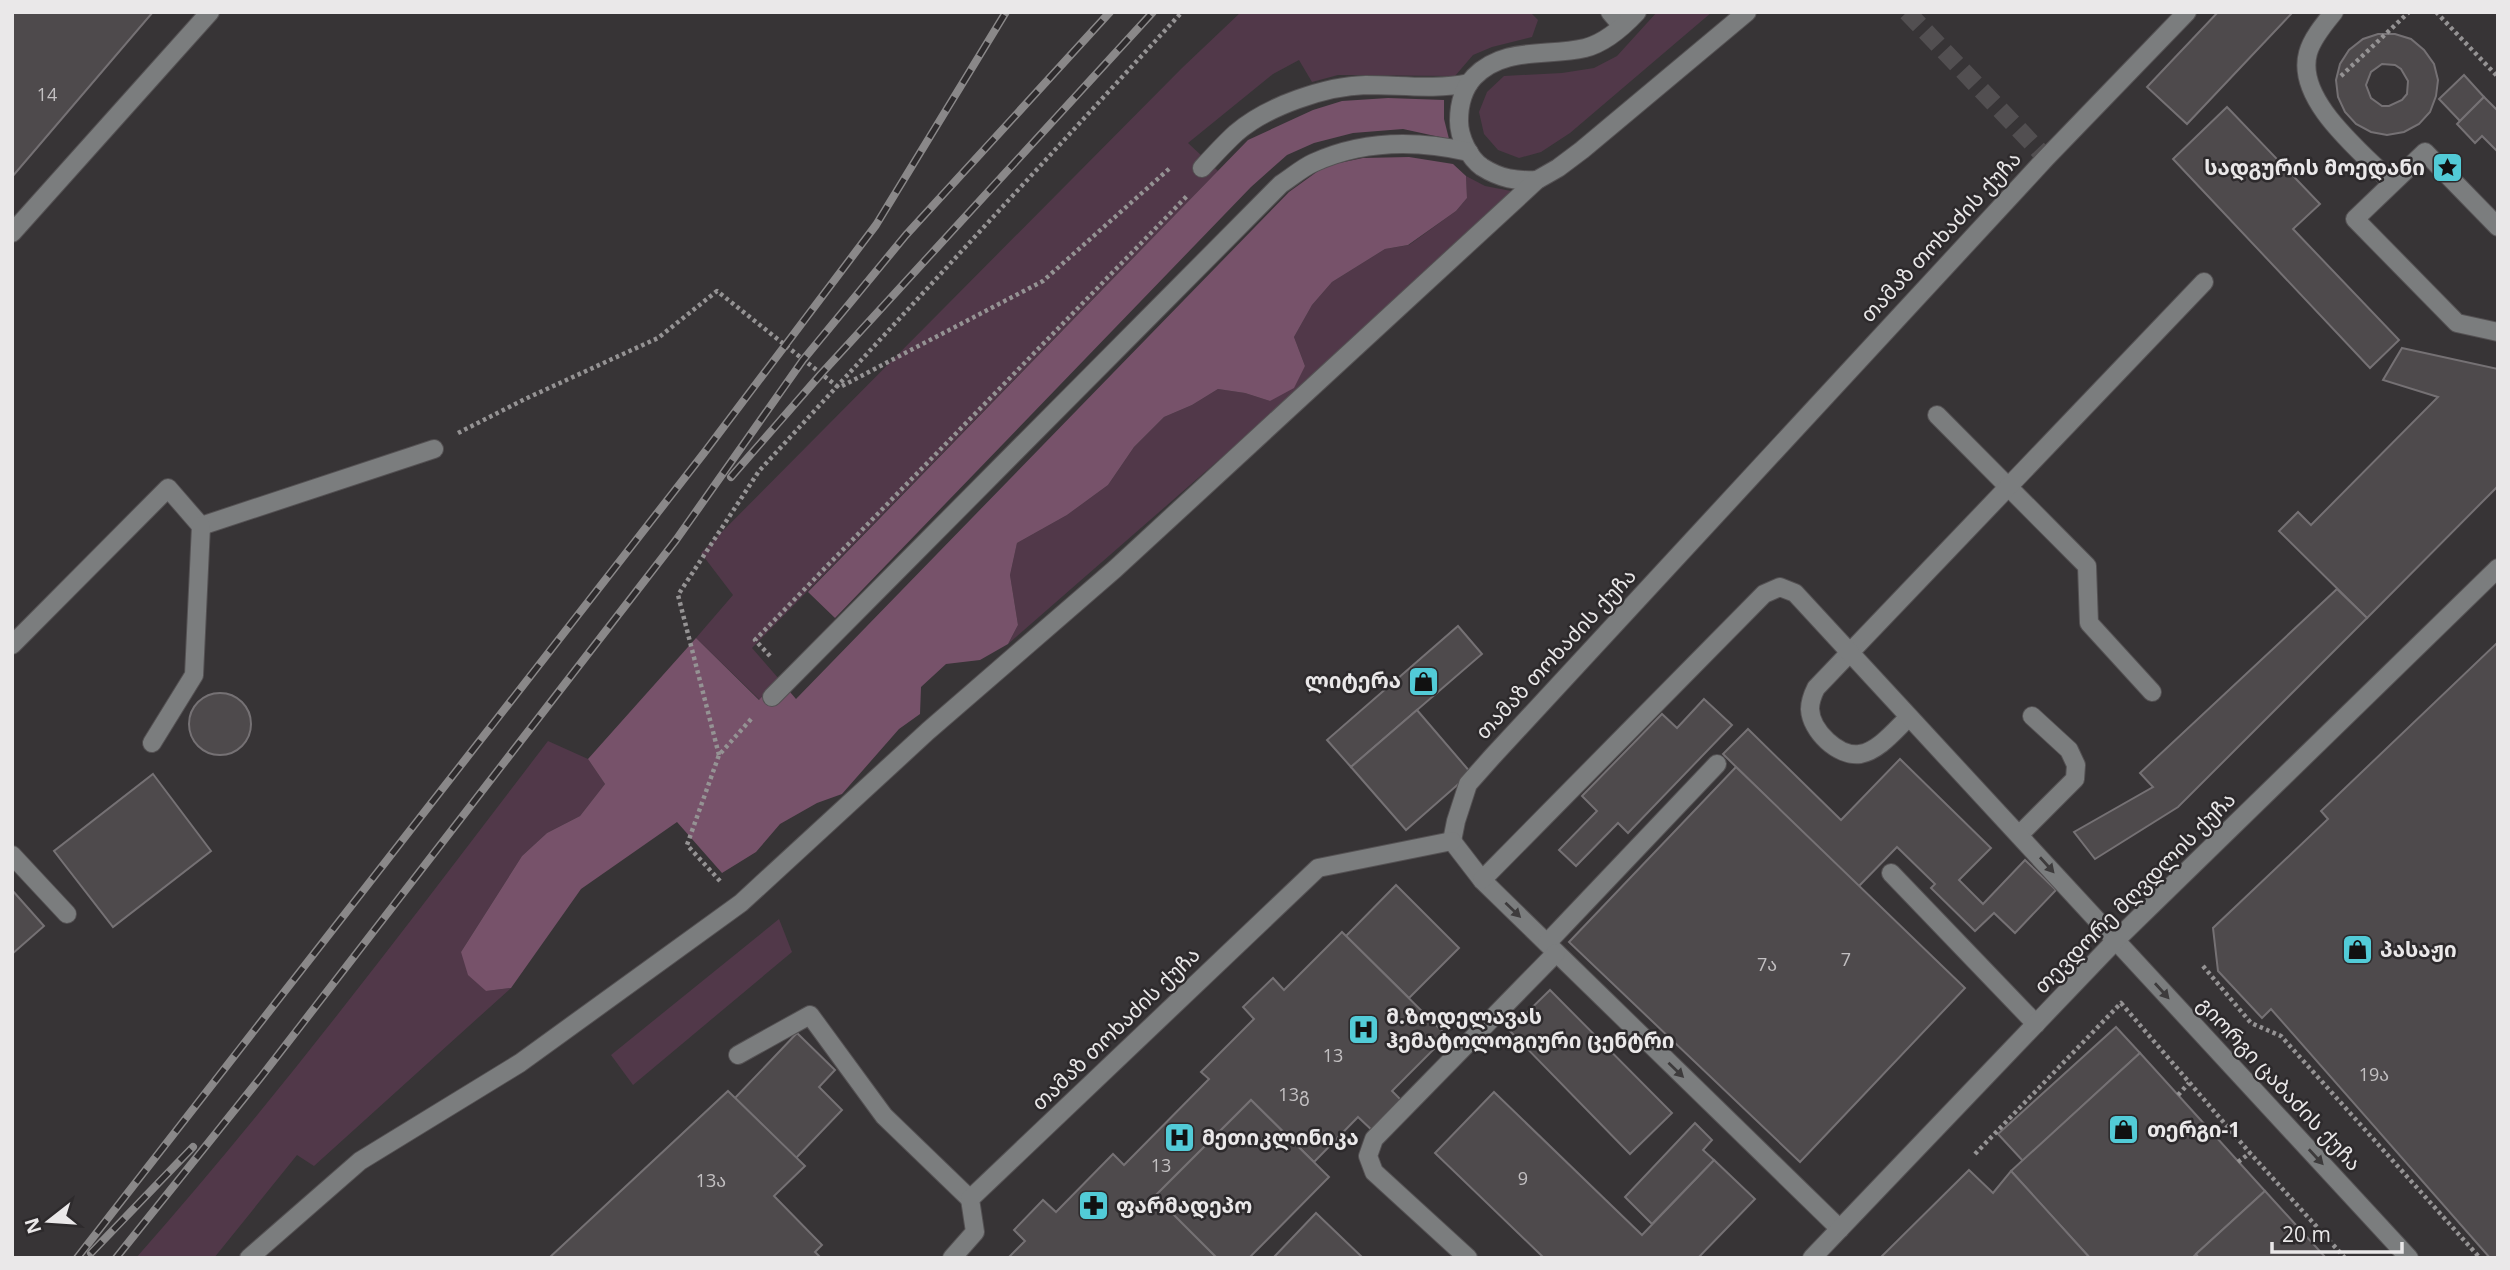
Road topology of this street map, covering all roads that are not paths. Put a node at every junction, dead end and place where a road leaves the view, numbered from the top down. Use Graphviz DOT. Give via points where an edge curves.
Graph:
graph roads {
  1 [pos="210,12"];
  2 [pos="1637,12"];
  3 [pos="1747,12"];
  4 [pos="2187,12"];
  5 [pos="2334,12"];
  6 [pos="1616,19"];
  7 [pos="1469,83"];
  8 [pos="1469,152"];
  9 [pos="1202,168"];
  10 [pos="1538,180"];
  11 [pos="2392,183"];
  12 [pos="2498,227"];
  13 [pos="12,233"];
  14 [pos="2204,282"];
  15 [pos="2498,332"];
  16 [pos="1937,415"];
  17 [pos="433,449"];
  18 [pos="2009,486"];
  19 [pos="201,526"];
  20 [pos="2498,568"];
  21 [pos="12,645"];
  22 [pos="1849,653"];
  23 [pos="2152,692"];
  24 [pos="772,697"];
  25 [pos="2032,716"];
  26 [pos="1909,717"];
  27 [pos="152,743"];
  28 [pos="1717,764"];
  29 [pos="2019,835"];
  30 [pos="1452,841"];
  31 [pos="12,855"];
  32 [pos="1891,873"];
  33 [pos="1482,880"];
  34 [pos="67,914"];
  35 [pos="2116,940"];
  36 [pos="1551,948"];
  37 [pos="2036,1024"];
  38 [pos="738,1055"];
  39 [pos="970,1199"];
  40 [pos="1840,1229"];
  41 [pos="249,1258"];
  42 [pos="952,1258"];
  43 [pos="1468,1258"];
  44 [pos="1812,1258"];
  45 [pos="2409,1258"];
  1 -- 13 [label="street"];
  2 -- 6 [label="street"];
  3 -- 10 [label="street" via="1581,150"];
  4 -- 30 [label="street, თამაზ თოხაძის ქუჩა" via="2046,158 1468,784"];
  5 -- 11 [label="street" via="2308,53 2308,82 2328,117"];
  6 -- 7 [label="street" via="1606,38 1586,48 1503,57 1484,67"];
  7 -- 8 [label="street" via="1460,102 1458,124"];
  7 -- 9 [label="street" via="1446,88 1364,85 1314,94 1255,119"];
  8 -- 10 [label="street" via="1495,175 1516,181"];
  8 -- 24 [label="street" via="1399,142 1341,152 1310,164 1281,184"];
  10 -- 41 [label="street" via="1115,569 928,731 741,903 520,1063 360,1161"];
  11 -- 12 [label="street" via="2425,152"];
  11 -- 15 [label="street" via="2356,219 2457,323"];
  14 -- 18 [label="street"];
  16 -- 18 [label="street"];
  17 -- 19 [label="street"];
  18 -- 22 [label="street"];
  18 -- 23 [label="street" via="2087,566 2089,623"];
  19 -- 21 [label="street" via="168,488"];
  19 -- 27 [label="street" via="194,675"];
  20 -- 35 [label="street, თევდორე მღვდლის ქუჩა"];
  22 -- 26 [label="street, გიორგი ცაბაძის ქუჩა"];
  22 -- 26 [label="street" via="1816,688 1811,700 1814,722 1827,741 1844,752 1860,754 1873,749"];
  22 -- 33 [label="street, გიორგი ცაბაძის ქუჩა" via="1795,593 1780,587 1765,594"];
  25 -- 29 [label="street" via="2069,750 2076,765 2075,779"];
  26 -- 29 [label="street, გიორგი ცაბაძის ქუჩა"];
  28 -- 36 [label="street"];
  29 -- 35 [label="street, გიორგი ცაბაძის ქუჩა, one-way"];
  30 -- 33 [label="street"];
  30 -- 39 [label="street, თამაზ თოხაძის ქუჩა" via="1318,868"];
  31 -- 34 [label="street"];
  32 -- 37 [label="street"];
  33 -- 36 [label="street, one-way"];
  35 -- 37 [label="street, თევდორე მღვდლის ქუჩა"];
  35 -- 45 [label="street, გიორგი ცაბაძის ქუჩა, one-way"];
  36 -- 40 [label="street, one-way"];
  36 -- 43 [label="street" via="1374,1139 1367,1156 1374,1172"];
  37 -- 40 [label="street, თევდორე მღვდლის ქუჩა"];
  38 -- 39 [label="street" via="810,1016 884,1116"];
  39 -- 42 [label="street" via="975,1232"];
  40 -- 44 [label="street, თევდორე მღვდლის ქუჩა"];
}
